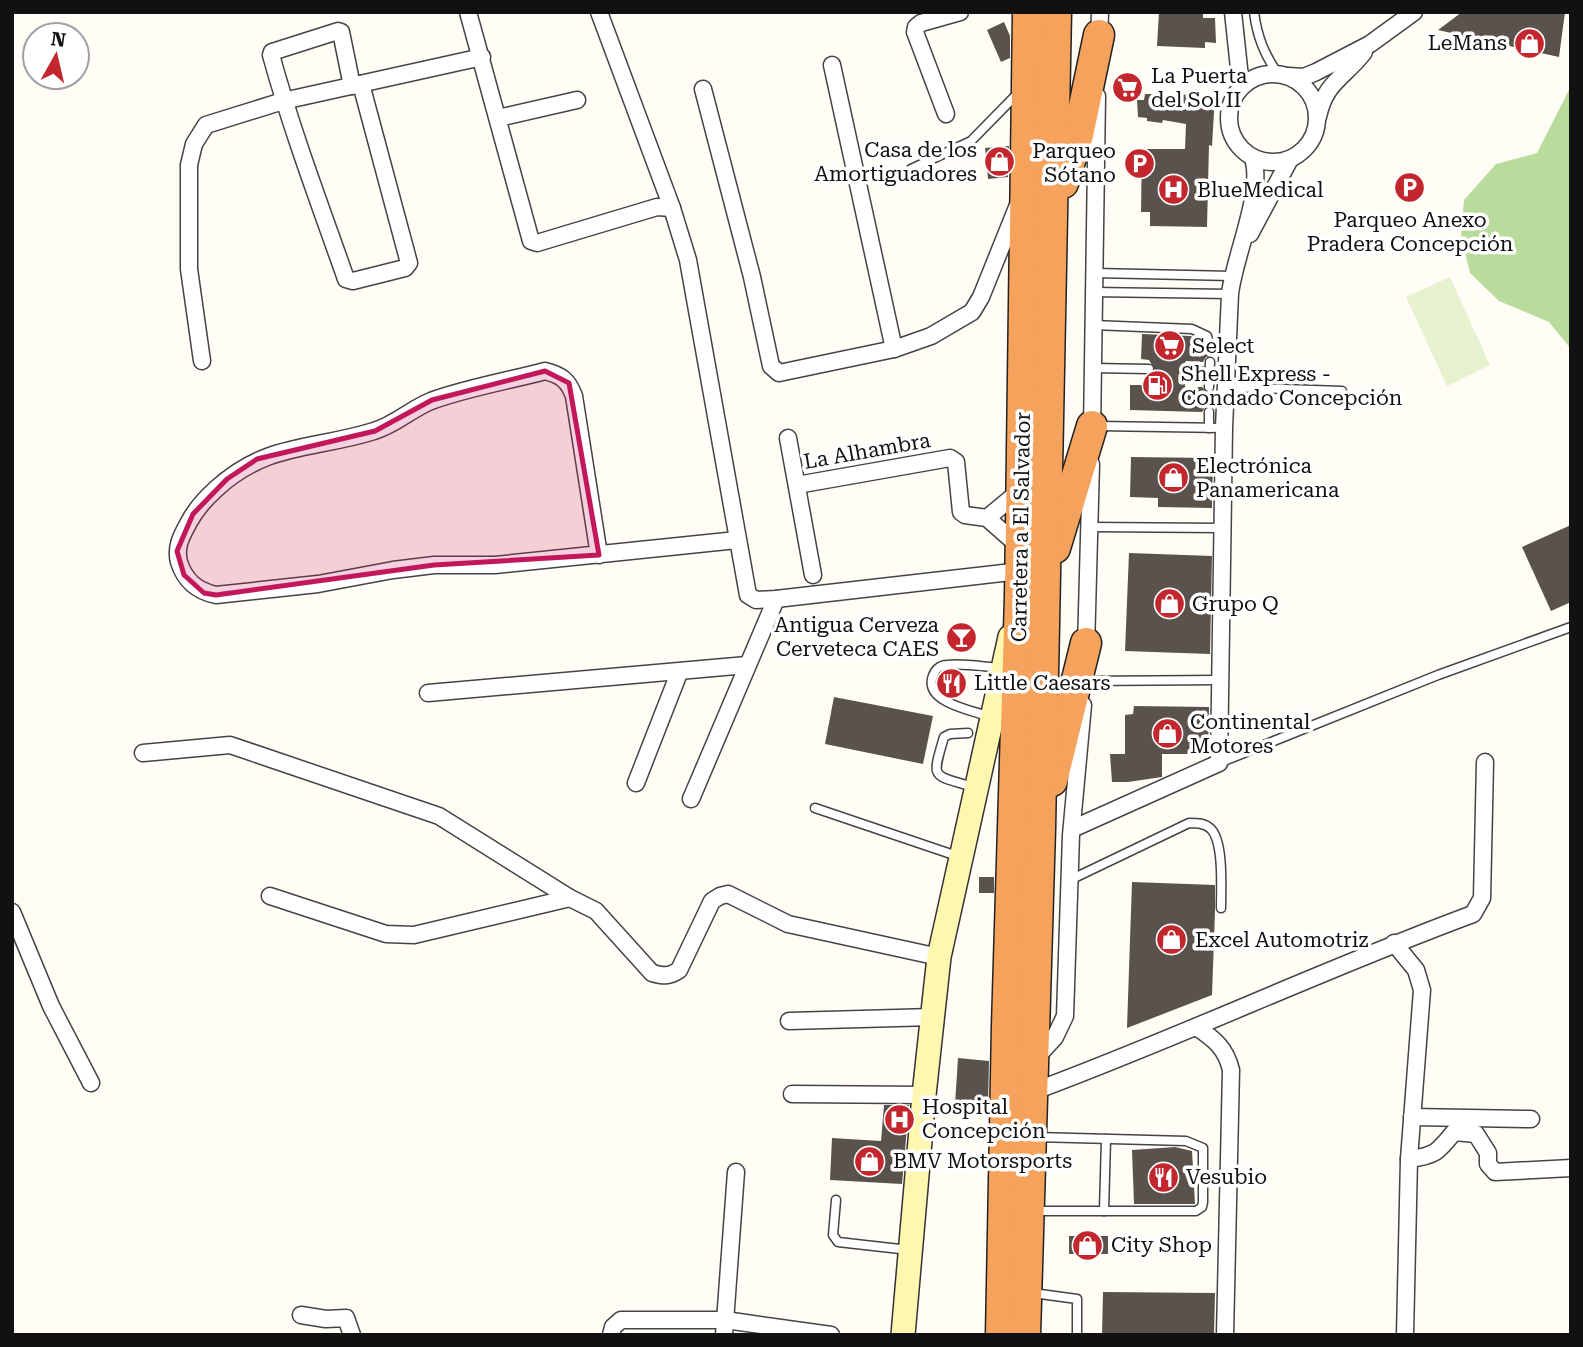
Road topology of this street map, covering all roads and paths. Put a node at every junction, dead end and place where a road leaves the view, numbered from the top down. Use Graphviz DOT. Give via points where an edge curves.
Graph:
graph roads {
  1 [pos="468,12"];
  2 [pos="599,12"];
  3 [pos="960,12"];
  4 [pos="1028,12"];
  5 [pos="1056,12"];
  6 [pos="1233,12"];
  7 [pos="1254,12"];
  8 [pos="1414,12"];
  9 [pos="1100,24"];
  10 [pos="1370,44"];
  11 [pos="482,57"];
  12 [pos="832,65"];
  13 [pos="1281,75"];
  14 [pos="356,85"];
  15 [pos="1026,85"];
  16 [pos="1241,87"];
  17 [pos="703,89"];
  18 [pos="577,100"];
  19 [pos="284,101"];
  20 [pos="946,114"];
  21 [pos="498,118"];
  22 [pos="1317,120"];
  23 [pos="1253,158"];
  24 [pos="1290,159"];
  25 [pos="911,169"];
  26 [pos="672,208"];
  27 [pos="1054,213"];
  28 [pos="1013,246"];
  29 [pos="1241,252"];
  30 [pos="1094,273"];
  31 [pos="1232,276"];
  32 [pos="1093,292"];
  33 [pos="1230,294"];
  34 [pos="1093,325"];
  35 [pos="1210,346"];
  36 [pos="894,349"];
  37 [pos="202,361"];
  38 [pos="1091,368"];
  39 [pos="1149,369"];
  40 [pos="1186,371"];
  41 [pos="1218,387"];
  42 [pos="1342,391"];
  43 [pos="1209,412"];
  44 [pos="1092,426"];
  45 [pos="1216,428"];
  46 [pos="788,438"];
  47 [pos="797,485"];
  48 [pos="1022,489"];
  49 [pos="987,518"];
  50 [pos="1089,527"];
  51 [pos="1222,528"];
  52 [pos="737,540"];
  53 [pos="599,555"];
  54 [pos="1027,574"];
  55 [pos="813,575"];
  56 [pos="776,599"];
  57 [pos="1571,627"];
  58 [pos="1086,643"];
  59 [pos="747,665"];
  60 [pos="1003,668"];
  61 [pos="680,673"];
  62 [pos="1220,680"];
  63 [pos="1084,681"];
  64 [pos="428,693"];
  65 [pos="1004,718"];
  66 [pos="968,733"];
  67 [pos="143,753"];
  68 [pos="1485,762"];
  69 [pos="1219,764"];
  70 [pos="636,783"];
  71 [pos="976,788"];
  72 [pos="691,799"];
  73 [pos="815,808"];
  74 [pos="1040,829"];
  75 [pos="1072,829"];
  76 [pos="960,857"];
  77 [pos="1070,880"];
  78 [pos="270,896"];
  79 [pos="570,898"];
  80 [pos="1222,908"];
  81 [pos="12,912"];
  82 [pos="1394,943"];
  83 [pos="939,957"];
  84 [pos="933,1017"];
  85 [pos="789,1021"];
  86 [pos="1196,1027"];
  87 [pos="1033,1062"];
  88 [pos="91,1083"];
  89 [pos="792,1094"];
  90 [pos="924,1096"];
  91 [pos="1023,1096"];
  92 [pos="1412,1117"];
  93 [pos="1531,1119"];
  94 [pos="1031,1136"];
  95 [pos="1106,1139"];
  96 [pos="1409,1158"];
  97 [pos="1571,1168"];
  98 [pos="736,1172"];
  99 [pos="836,1200"];
  100 [pos="1029,1211"];
  101 [pos="1104,1211"];
  102 [pos="912,1250"];
  103 [pos="1026,1292"];
  104 [pos="301,1315"];
  105 [pos="725,1327"];
  106 [pos="352,1335"];
  107 [pos="611,1335"];
  108 [pos="831,1335"];
  109 [pos="903,1335"];
  110 [pos="1001,1335"];
  111 [pos="1024,1335"];
  112 [pos="1077,1335"];
  113 [pos="1225,1335"];
  114 [pos="1405,1335"];
  1 -- 11 [label="street"];
  2 -- 26 [label="street"];
  3 -- 20 [label="street" via="917,24 915,32"];
  4 -- 15 [label="highway, Carretera a El Salvador"];
  5 -- 27 [label="highway, Carretera a El Salvador"];
  6 -- 16 [label="street"];
  7 -- 13 [label="lane" via="1265,56"];
  8 -- 10 [label="street"];
  9 -- 27 [label="highway" via="1078,135"];
  9 -- 30 [label="street"];
  10 -- 13 [label="street" via="1304,77"];
  10 -- 22 [label="street" via="1321,100"];
  11 -- 14 [label="street"];
  11 -- 21 [label="street"];
  12 -- 36 [label="street"];
  13 -- 16 [label="street" via="1258,76"];
  13 -- 22 [label="street" via="1298,81 1309,92"];
  14 -- 19 [label="street"];
  14 -- 19 [label="street" via="341,32 336,31 272,52"];
  14 -- 19 [label="street" via="409,263 405,268 353,281 346,279"];
  15 -- 25 [label="lane" via="971,141"];
  15 -- 28 [label="highway, Carretera a El Salvador" via="1026,184"];
  16 -- 23 [label="street" via="1229,109 1228,122 1238,146"];
  17 -- 36 [label="street" via="771,366 779,373"];
  18 -- 21 [label="street"];
  19 -- 37 [label="street" via="205,125 194,144 189,165 190,269"];
  21 -- 26 [label="street" via="534,243 657,208"];
  22 -- 24 [label="street" via="1310,143"];
  23 -- 24 [label="street"];
  23 -- 29 [label="street" via="1257,175"];
  24 -- 29 [label="street"];
  26 -- 52 [label="street" via="688,260"];
  27 -- 54 [label="highway, Carretera a El Salvador"];
  28 -- 36 [label="street" via="972,312 931,336"];
  28 -- 48 [label="highway, Carretera a El Salvador"];
  29 -- 31 [label="street"];
  30 -- 31 [label="lane"];
  30 -- 32 [label="street"];
  31 -- 33 [label="street"];
  32 -- 33 [label="lane"];
  32 -- 34 [label="street"];
  33 -- 41 [label="street"];
  34 -- 35 [label="lane" via="1192,329 1207,336"];
  34 -- 38 [label="street"];
  38 -- 39 [label="lane"];
  38 -- 44 [label="street"];
  40 -- 41 [label="lane" via="1210,367"];
  41 -- 42 [label="lane"];
  41 -- 45 [label="street"];
  43 -- 45 [label="lane"];
  44 -- 45 [label="lane"];
  44 -- 50 [label="street"];
  44 -- 54 [label="highway"];
  45 -- 51 [label="street"];
  46 -- 47 [label="street"];
  47 -- 49 [label="street, La Alhambra" via="950,458 956,462 961,512"];
  47 -- 55 [label="street, La Alhambra"];
  48 -- 49 [label="street"];
  48 -- 54 [label="highway, Carretera a El Salvador"];
  49 -- 54 [label="street, La Alhambra"];
  50 -- 51 [label="lane"];
  50 -- 58 [label="street"];
  51 -- 62 [label="street"];
  52 -- 53 [label="street"];
  52 -- 56 [label="street" via="748,595 756,600"];
  53 -- 53 [label="street" via="574,396 569,383 545,371 432,400 375,431 257,459 227,479 193,514 177,551 192,585 216,595 434,565 495,565"];
  54 -- 56 [label="street"];
  54 -- 60 [label="street"];
  54 -- 65 [label="highway, Carretera a El Salvador"];
  54 -- 74 [label="highway, Carretera a El Salvador"];
  56 -- 59 [label="street"];
  57 -- 69 [label="lane" via="1438,675"];
  58 -- 63 [label="street"];
  58 -- 74 [label="highway"];
  59 -- 61 [label="street"];
  59 -- 72 [label="street"];
  60 -- 65 [label="street"];
  60 -- 65 [label="lane" via="946,664 934,672 933,691 940,698"];
  61 -- 64 [label="street"];
  61 -- 70 [label="street"];
  62 -- 63 [label="lane"];
  62 -- 69 [label="street"];
  63 -- 75 [label="street"];
  65 -- 71 [label="street"];
  65 -- 91 [label="highway, Carretera a El Salvador"];
  66 -- 71 [label="lane" via="944,737 936,772 941,778"];
  67 -- 79 [label="street" via="230,745 426,811"];
  68 -- 82 [label="street" via="1479,906 1473,914"];
  69 -- 75 [label="street"];
  71 -- 76 [label="street"];
  73 -- 76 [label="lane"];
  74 -- 87 [label="highway, Carretera a El Salvador"];
  75 -- 77 [label="street"];
  76 -- 83 [label="street"];
  77 -- 80 [label="lane" via="1189,823 1200,823 1211,829 1219,844"];
  77 -- 87 [label="street" via="1065,1016 1055,1037"];
  78 -- 79 [label="street" via="386,934 414,934"];
  79 -- 83 [label="street" via="596,911 652,973 664,976 679,970 712,901 728,894 788,924"];
  81 -- 88 [label="street" via="51,1006"];
  82 -- 86 [label="street"];
  82 -- 92 [label="street" via="1416,970 1422,990"];
  83 -- 84 [label="street"];
  84 -- 85 [label="street"];
  84 -- 90 [label="street"];
  86 -- 91 [label="street"];
  86 -- 113 [label="street" via="1222,1047 1231,1070"];
  87 -- 91 [label="highway, Carretera a El Salvador"];
  89 -- 90 [label="street"];
  90 -- 102 [label="street"];
  91 -- 94 [label="highway, Carretera a El Salvador"];
  91 -- 110 [label="highway, Carretera a El Salvador"];
  92 -- 93 [label="street"];
  92 -- 96 [label="street"];
  94 -- 95 [label="lane"];
  94 -- 100 [label="highway, Carretera a El Salvador"];
  95 -- 101 [label="lane"];
  95 -- 101 [label="lane" via="1198,1144 1203,1148 1203,1202 1196,1211"];
  96 -- 97 [label="street" via="1437,1153 1454,1132 1464,1131 1476,1134 1495,1172"];
  96 -- 114 [label="street"];
  98 -- 105 [label="street"];
  99 -- 102 [label="lane" via="833,1236 838,1242"];
  100 -- 101 [label="lane"];
  100 -- 103 [label="highway, Carretera a El Salvador"];
  102 -- 109 [label="street"];
  103 -- 111 [label="highway, Carretera a El Salvador"];
  103 -- 112 [label="lane" via="1077,1299"];
  104 -- 106 [label="street" via="345,1318"];
  105 -- 107 [label="street" via="621,1320"];
  105 -- 108 [label="street"];
}
